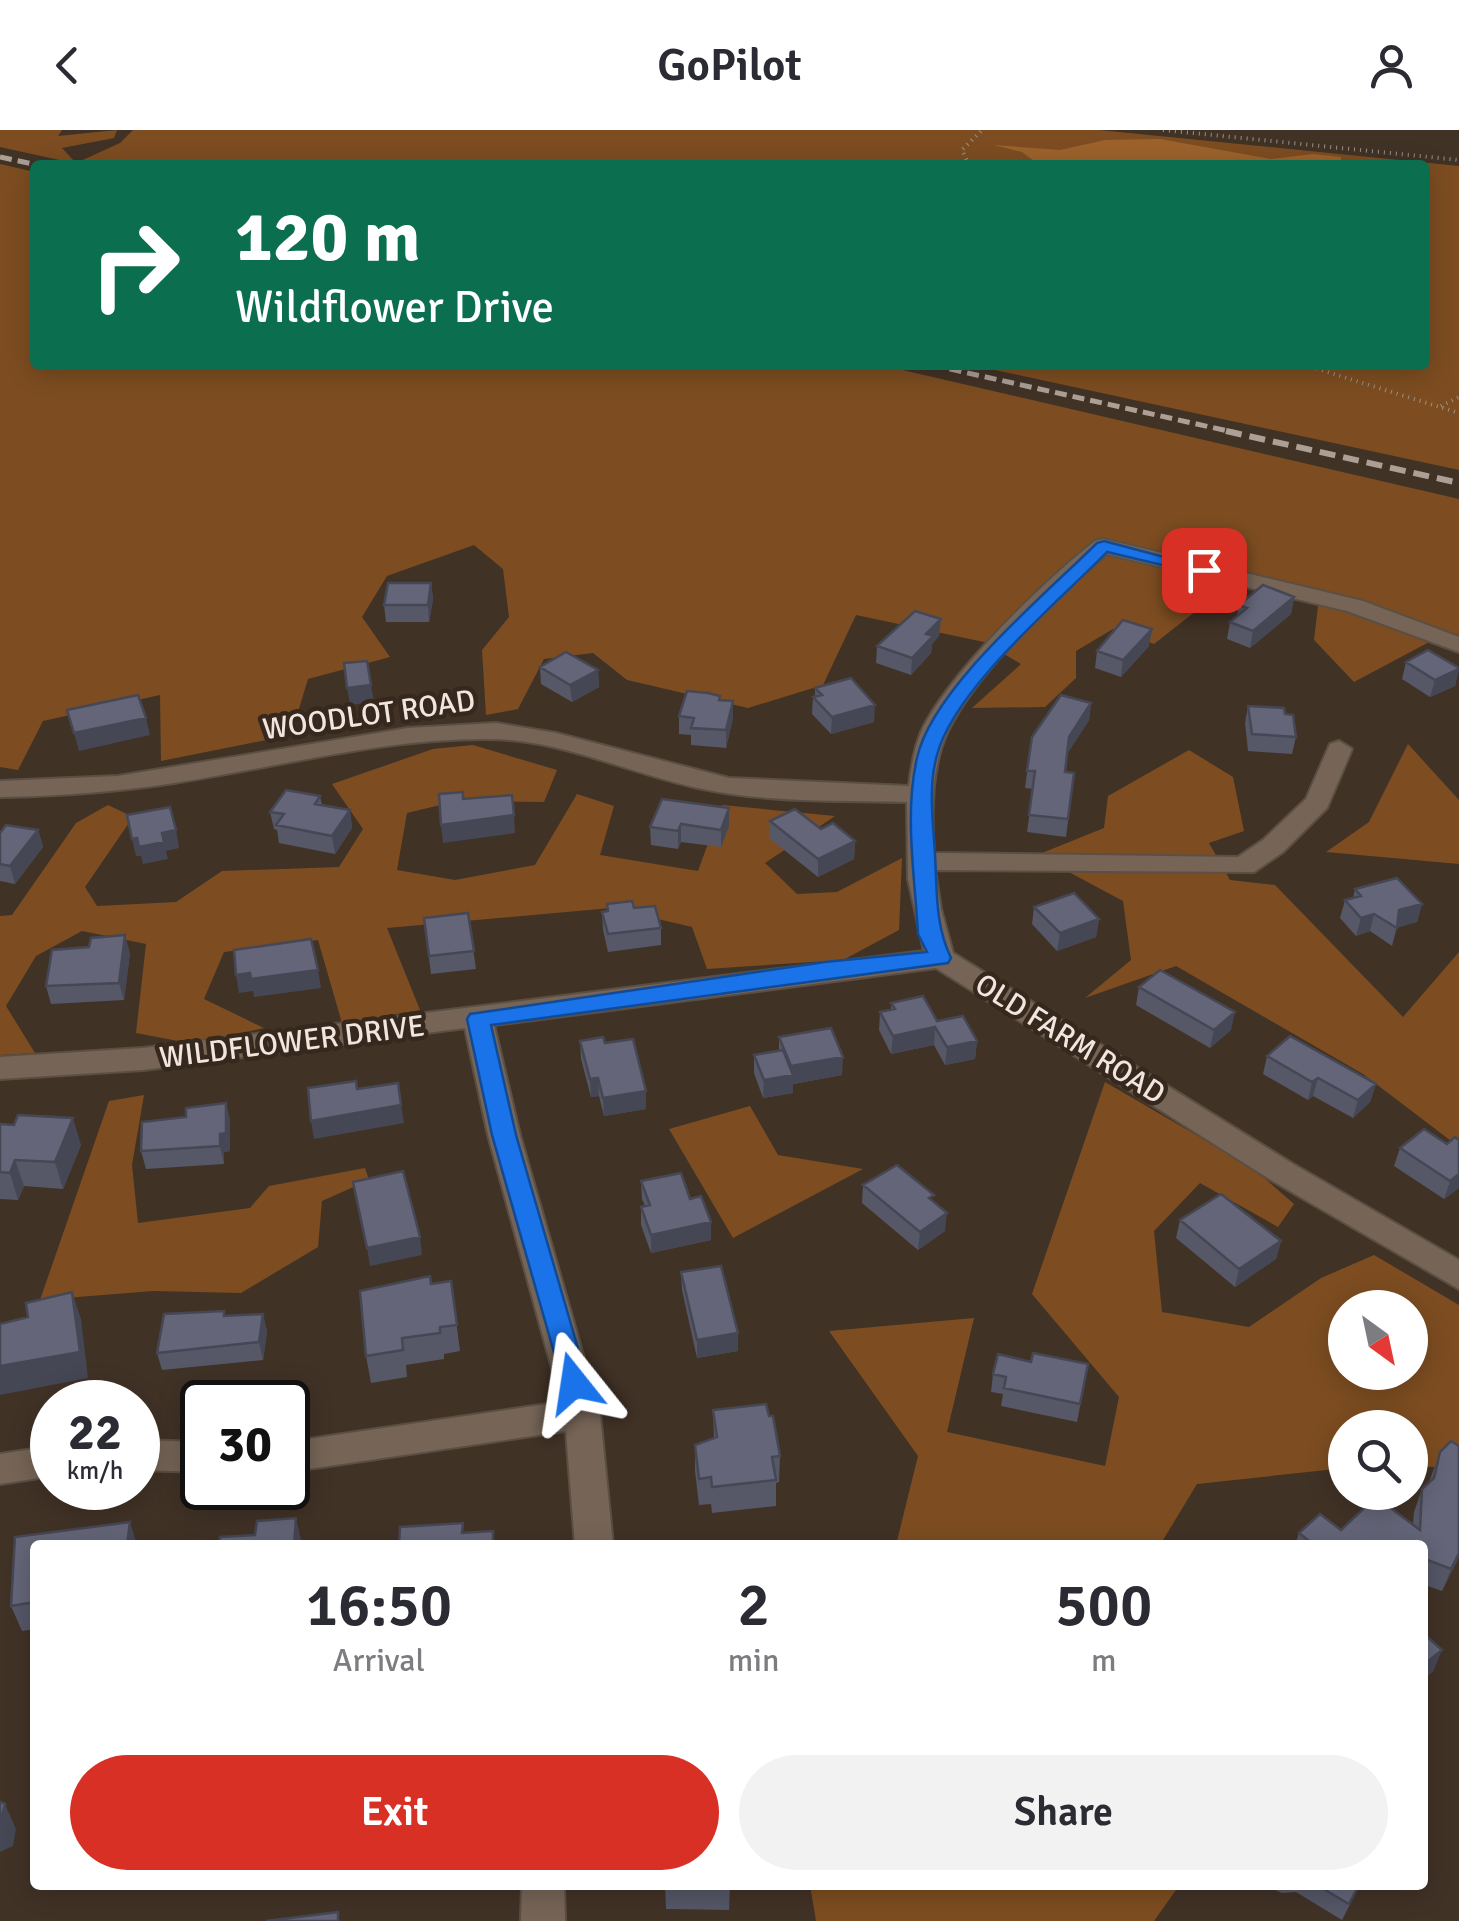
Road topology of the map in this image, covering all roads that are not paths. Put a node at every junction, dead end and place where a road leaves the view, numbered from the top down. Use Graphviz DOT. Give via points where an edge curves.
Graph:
graph roads {
  1 [pos="1459,645"];
  2 [pos="1339,750"];
  3 [pos="0,789"];
  4 [pos="921,794"];
  5 [pos="923,861"];
  6 [pos="940,958"];
  7 [pos="478,1019"];
  8 [pos="0,1068"];
  9 [pos="1459,1276"];
  10 [pos="582,1414"];
  11 [pos="310,1454"];
  12 [pos="30,1464"];
  13 [pos="0,1469"];
  14 [pos="594,1540"];
  15 [pos="543,1890"];
  16 [pos="543,1921"];
  1 -- 4 [label="street, OLD FARM ROAD" via="1354,606 1104,546 955,699 932,735"];
  2 -- 5 [label="street" via="1318,802 1244,866"];
  3 -- 4 [label="street, WOODLOT ROAD" via="102,784 466,730 556,740 722,785"];
  4 -- 5 [label="street, OLD FARM ROAD"];
  5 -- 6 [label="street, OLD FARM ROAD" via="928,934"];
  6 -- 7 [label="street, WILDFLOWER DRIVE"];
  6 -- 9 [label="street, OLD FARM ROAD"];
  7 -- 8 [label="street, WILDFLOWER DRIVE" via="143,1059"];
  7 -- 10 [label="street"];
  10 -- 11 [label="street"];
  10 -- 14 [label="street"];
  12 -- 13 [label="street"];
  15 -- 16 [label="street"];
}
